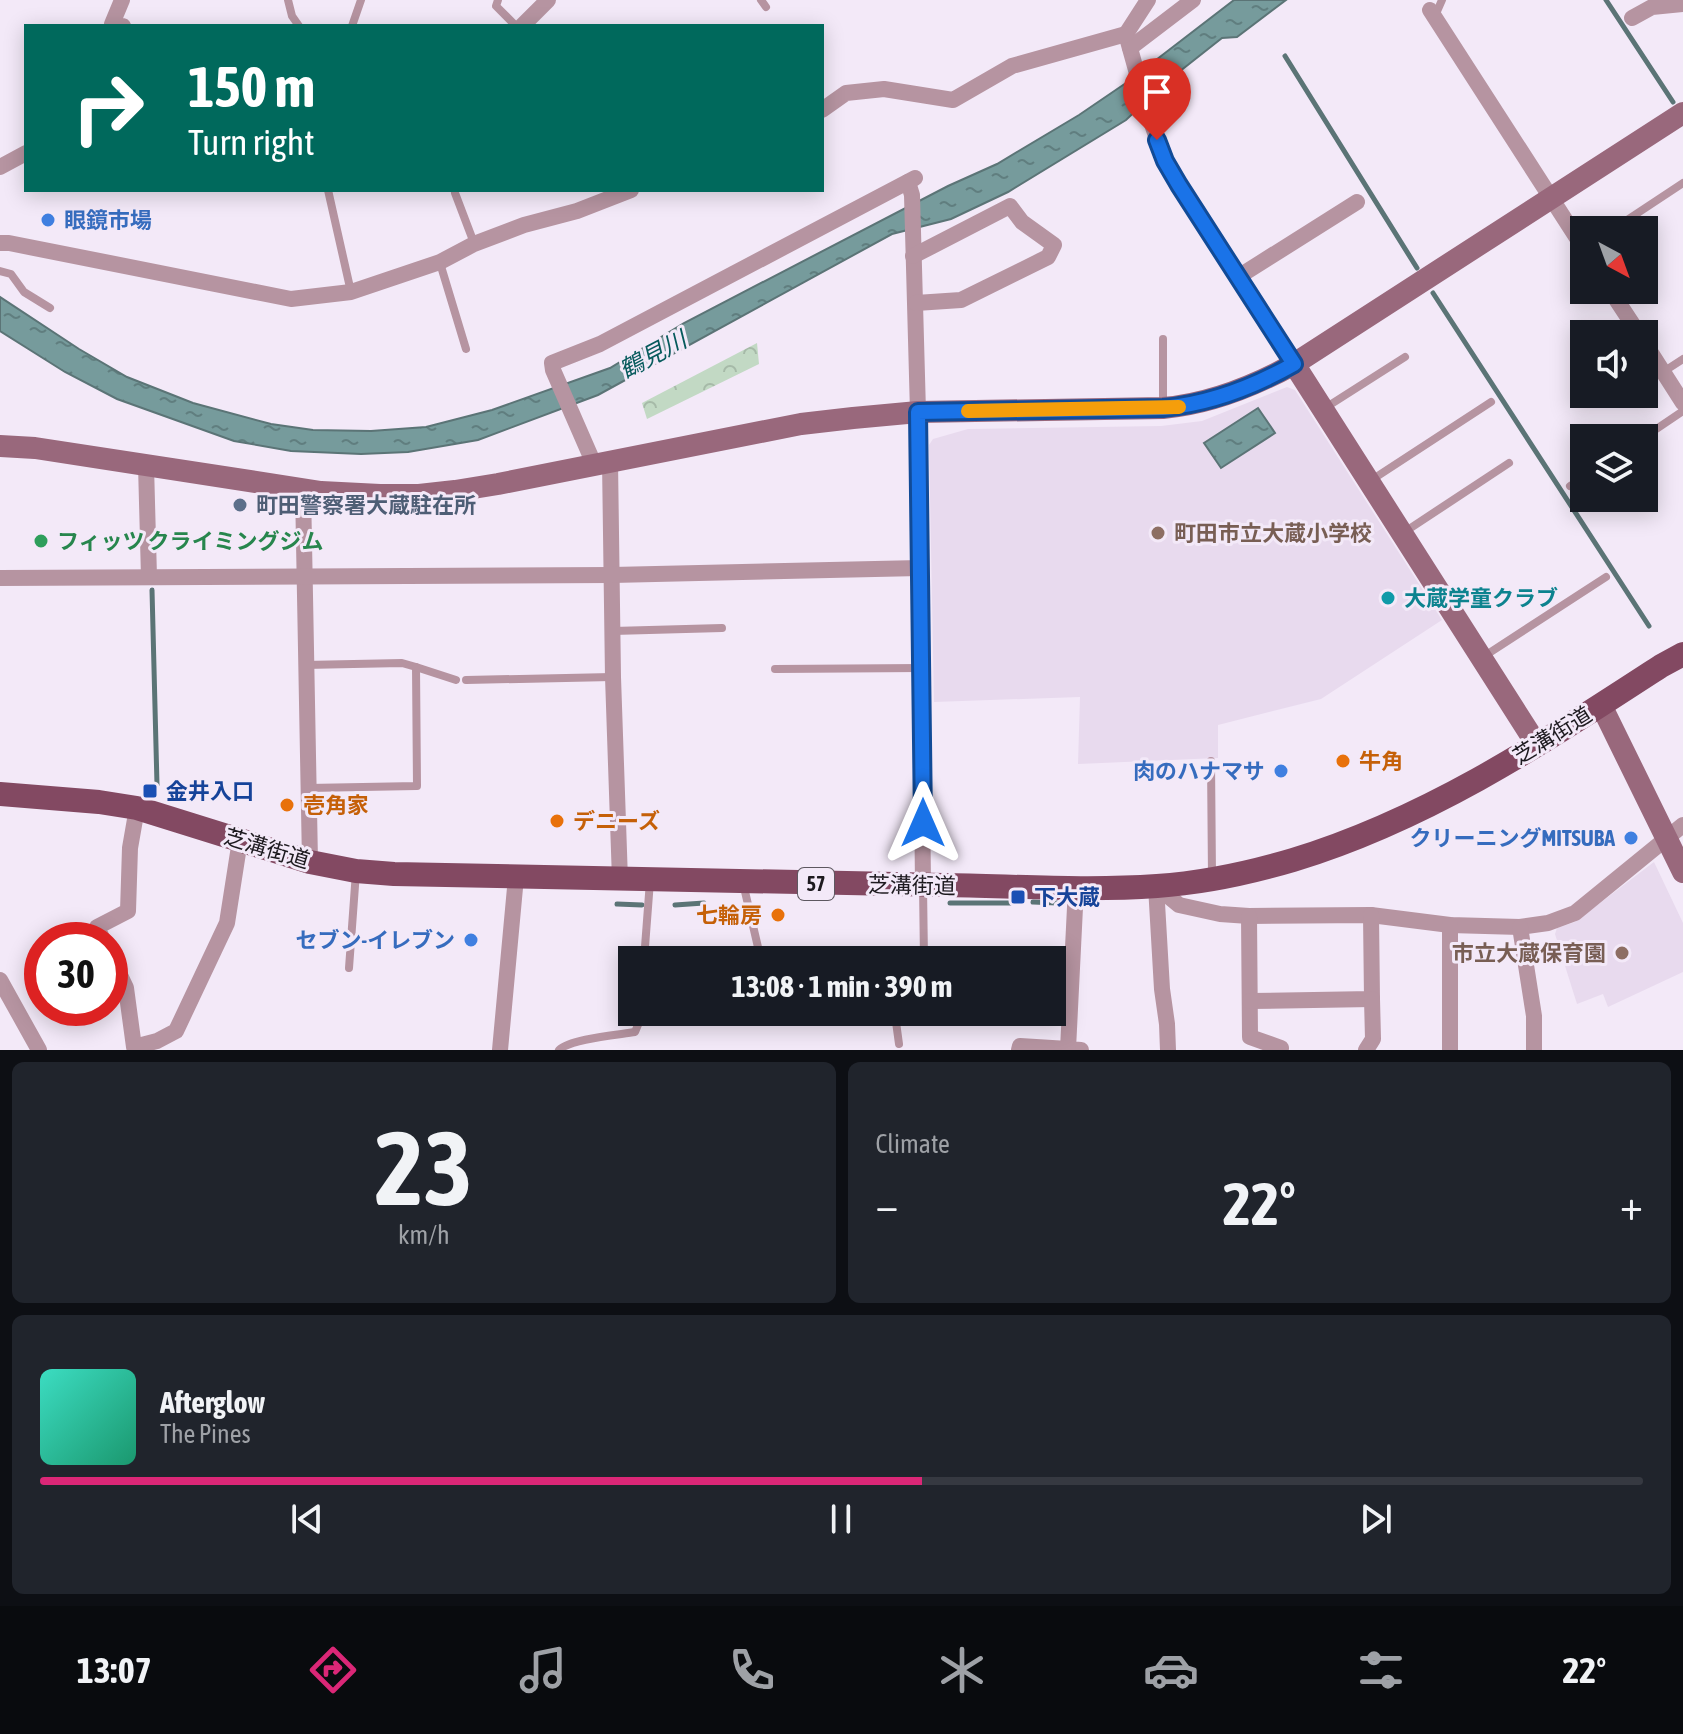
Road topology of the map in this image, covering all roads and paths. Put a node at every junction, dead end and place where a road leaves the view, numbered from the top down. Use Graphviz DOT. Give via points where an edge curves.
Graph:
graph roads {
  1 [pos="122,0"];
  2 [pos="288,0"];
  3 [pos="361,0"];
  4 [pos="498,0"];
  5 [pos="548,0"];
  6 [pos="1148,0"];
  7 [pos="1193,0"];
  8 [pos="1683,4"];
  9 [pos="1435,9"];
  10 [pos="1632,18"];
  11 [pos="112,24"];
  12 [pos="298,24"];
  13 [pos="353,24"];
  14 [pos="514,24"];
  15 [pos="524,24"];
  16 [pos="1129,46"];
  17 [pos="824,109"];
  18 [pos="1683,113"];
  19 [pos="24,154"];
  20 [pos="0,167"];
  21 [pos="1683,183"];
  22 [pos="328,192"];
  23 [pos="626,192"];
  24 [pos="455,193"];
  25 [pos="1551,198"];
  26 [pos="1357,202"];
  27 [pos="1633,216"];
  28 [pos="1570,227"];
  29 [pos="0,243"];
  30 [pos="474,244"];
  31 [pos="914,252"];
  32 [pos="440,262"];
  33 [pos="0,271"];
  34 [pos="1238,277"];
  35 [pos="351,292"];
  36 [pos="916,303"];
  37 [pos="50,308"];
  38 [pos="1163,339"];
  39 [pos="466,349"];
  40 [pos="1405,357"];
  41 [pos="1683,359"];
  42 [pos="1294,364"];
  43 [pos="1658,364"];
  44 [pos="1663,372"];
  45 [pos="1491,402"];
  46 [pos="1683,403"];
  47 [pos="1163,408"];
  48 [pos="1323,410"];
  49 [pos="1683,411"];
  50 [pos="918,412"];
  51 [pos="1658,428"];
  52 [pos="0,446"];
  53 [pos="602,463"];
  54 [pos="1509,463"];
  55 [pos="146,465"];
  56 [pos="1369,482"];
  57 [pos="303,489"];
  58 [pos="1403,534"];
  59 [pos="920,568"];
  60 [pos="612,575"];
  61 [pos="149,577"];
  62 [pos="1606,577"];
  63 [pos="0,578"];
  64 [pos="304,578"];
  65 [pos="722,628"];
  66 [pos="613,631"];
  67 [pos="1683,654"];
  68 [pos="1482,658"];
  69 [pos="305,665"];
  70 [pos="416,667"];
  71 [pos="922,668"];
  72 [pos="775,669"];
  73 [pos="613,677"];
  74 [pos="456,680"];
  75 [pos="466,680"];
  76 [pos="1601,705"];
  77 [pos="1537,745"];
  78 [pos="1211,761"];
  79 [pos="307,788"];
  80 [pos="0,794"];
  81 [pos="137,808"];
  82 [pos="1675,832"];
  83 [pos="240,840"];
  84 [pos="310,862"];
  85 [pos="356,871"];
  86 [pos="1683,872"];
  87 [pos="516,877"];
  88 [pos="1212,878"];
  89 [pos="620,880"];
  90 [pos="650,880"];
  91 [pos="743,883"];
  92 [pos="923,885"];
  93 [pos="1156,886"];
  94 [pos="1076,887"];
  95 [pos="1371,915"];
  96 [pos="1249,916"];
  97 [pos="107,922"];
  98 [pos="1450,925"];
  99 [pos="1520,927"];
  100 [pos="645,946"];
  101 [pos="758,946"];
  102 [pos="924,946"];
  103 [pos="349,968"];
  104 [pos="0,980"];
  105 [pos="1372,999"];
  106 [pos="1250,1001"];
  107 [pos="128,1003"];
  108 [pos="638,1026"];
  109 [pos="897,1026"];
  110 [pos="602,1038"];
  111 [pos="899,1044"];
  112 [pos="1068,1049"];
  113 [pos="1280,1049"];
  114 [pos="39,1050"];
  115 [pos="500,1050"];
  116 [pos="559,1050"];
  117 [pos="604,1050"];
  118 [pos="1019,1050"];
  119 [pos="1081,1050"];
  120 [pos="1168,1050"];
  121 [pos="1366,1050"];
  122 [pos="1450,1050"];
  123 [pos="1534,1050"];
  1 -- 11 [label="street"];
  2 -- 12 [label="lane"];
  3 -- 13 [label="lane"];
  4 -- 14 [label="lane" via="496,6"];
  5 -- 15 [label="street"];
  6 -- 16 [label="street"];
  7 -- 16 [label="street"];
  8 -- 10 [label="street" via="1652,7"];
  9 -- 25 [label="street"];
  16 -- 17 [label="street" via="1012,66 953,100 884,89 846,93"];
  16 -- 34 [label="street" via="1165,161"];
  18 -- 25 [label="street"];
  19 -- 20 [label="street"];
  21 -- 27 [label="lane"];
  22 -- 35 [label="lane"];
  23 -- 30 [label="street"];
  24 -- 30 [label="lane"];
  25 -- 28 [label="street"];
  25 -- 42 [label="street"];
  26 -- 34 [label="street"];
  29 -- 35 [label="street" via="291,299"];
  30 -- 32 [label="street"];
  31 -- 36 [label="street"];
  31 -- 36 [label="street" via="1010,206 1022,222 1054,245 1048,257 961,300"];
  31 -- 53 [label="street" via="912,183 600,344 552,363 576,423"];
  32 -- 35 [label="street"];
  32 -- 39 [label="lane"];
  33 -- 37 [label="lane" via="11,274 24,292"];
  34 -- 42 [label="street"];
  36 -- 50 [label="street"];
  38 -- 47 [label="lane"];
  40 -- 48 [label="lane"];
  41 -- 44 [label="lane"];
  42 -- 47 [label="street" via="1214,399"];
  42 -- 48 [label="street"];
  43 -- 44 [label="street"];
  44 -- 46 [label="street"];
  45 -- 56 [label="lane"];
  47 -- 50 [label="street"];
  48 -- 56 [label="street"];
  49 -- 51 [label="lane"];
  50 -- 53 [label="street" via="801,424"];
  50 -- 59 [label="street"];
  52 -- 55 [label="street"];
  53 -- 57 [label="street" via="431,494"];
  53 -- 60 [label="street"];
  54 -- 58 [label="lane"];
  55 -- 57 [label="street"];
  55 -- 61 [label="street"];
  56 -- 58 [label="street"];
  57 -- 64 [label="street"];
  58 -- 68 [label="street"];
  59 -- 60 [label="street"];
  59 -- 71 [label="street"];
  60 -- 64 [label="street"];
  60 -- 66 [label="street"];
  61 -- 63 [label="street"];
  61 -- 64 [label="street"];
  62 -- 68 [label="lane"];
  64 -- 69 [label="street"];
  65 -- 66 [label="lane"];
  66 -- 73 [label="street"];
  67 -- 76 [label="main road, 芝溝街道 / 57"];
  68 -- 77 [label="street"];
  69 -- 70 [label="lane"];
  69 -- 79 [label="street"];
  70 -- 74 [label="lane"];
  70 -- 79 [label="lane" via="417,786"];
  71 -- 72 [label="lane"];
  71 -- 92 [label="street"];
  73 -- 75 [label="lane"];
  73 -- 89 [label="street"];
  76 -- 77 [label="main road, 芝溝街道 / 57"];
  76 -- 82 [label="street"];
  77 -- 88 [label="main road, 芝溝街道 / 57" via="1450,796 1369,833 1293,860"];
  78 -- 88 [label="lane"];
  79 -- 84 [label="street"];
  80 -- 81 [label="main road, 芝溝街道 / 57"];
  81 -- 83 [label="main road, 芝溝街道 / 57"];
  81 -- 97 [label="street" via="128,911"];
  82 -- 86 [label="street"];
  82 -- 99 [label="street" via="1575,913"];
  83 -- 84 [label="main road, 芝溝街道 / 57"];
  83 -- 107 [label="street" via="227,923 176,1031 134,1047"];
  84 -- 85 [label="main road, 芝溝街道 / 57"];
  85 -- 87 [label="main road, 芝溝街道 / 57"];
  85 -- 103 [label="lane"];
  87 -- 89 [label="main road, 芝溝街道 / 57"];
  87 -- 115 [label="street"];
  88 -- 93 [label="main road, 芝溝街道 / 57"];
  89 -- 90 [label="main road, 芝溝街道 / 57"];
  90 -- 91 [label="main road, 芝溝街道 / 57"];
  90 -- 100 [label="lane"];
  91 -- 92 [label="main road, 芝溝街道 / 57"];
  91 -- 101 [label="lane"];
  92 -- 94 [label="main road, 芝溝街道 / 57"];
  92 -- 102 [label="lane"];
  93 -- 94 [label="main road, 芝溝街道 / 57"];
  93 -- 96 [label="street" via="1179,905"];
  93 -- 120 [label="street"];
  94 -- 112 [label="street"];
  95 -- 96 [label="street"];
  95 -- 98 [label="street"];
  95 -- 105 [label="street"];
  96 -- 106 [label="street"];
  98 -- 99 [label="street"];
  98 -- 122 [label="street"];
  99 -- 123 [label="street"];
  104 -- 114 [label="street"];
  105 -- 106 [label="street"];
  105 -- 121 [label="street" via="1373,1039"];
  106 -- 113 [label="street" via="1250,1037"];
  108 -- 110 [label="lane" via="635,1032"];
  109 -- 111 [label="lane"];
  110 -- 116 [label="lane"];
  110 -- 117 [label="lane"];
  112 -- 118 [label="street"];
  112 -- 119 [label="street"];
}
